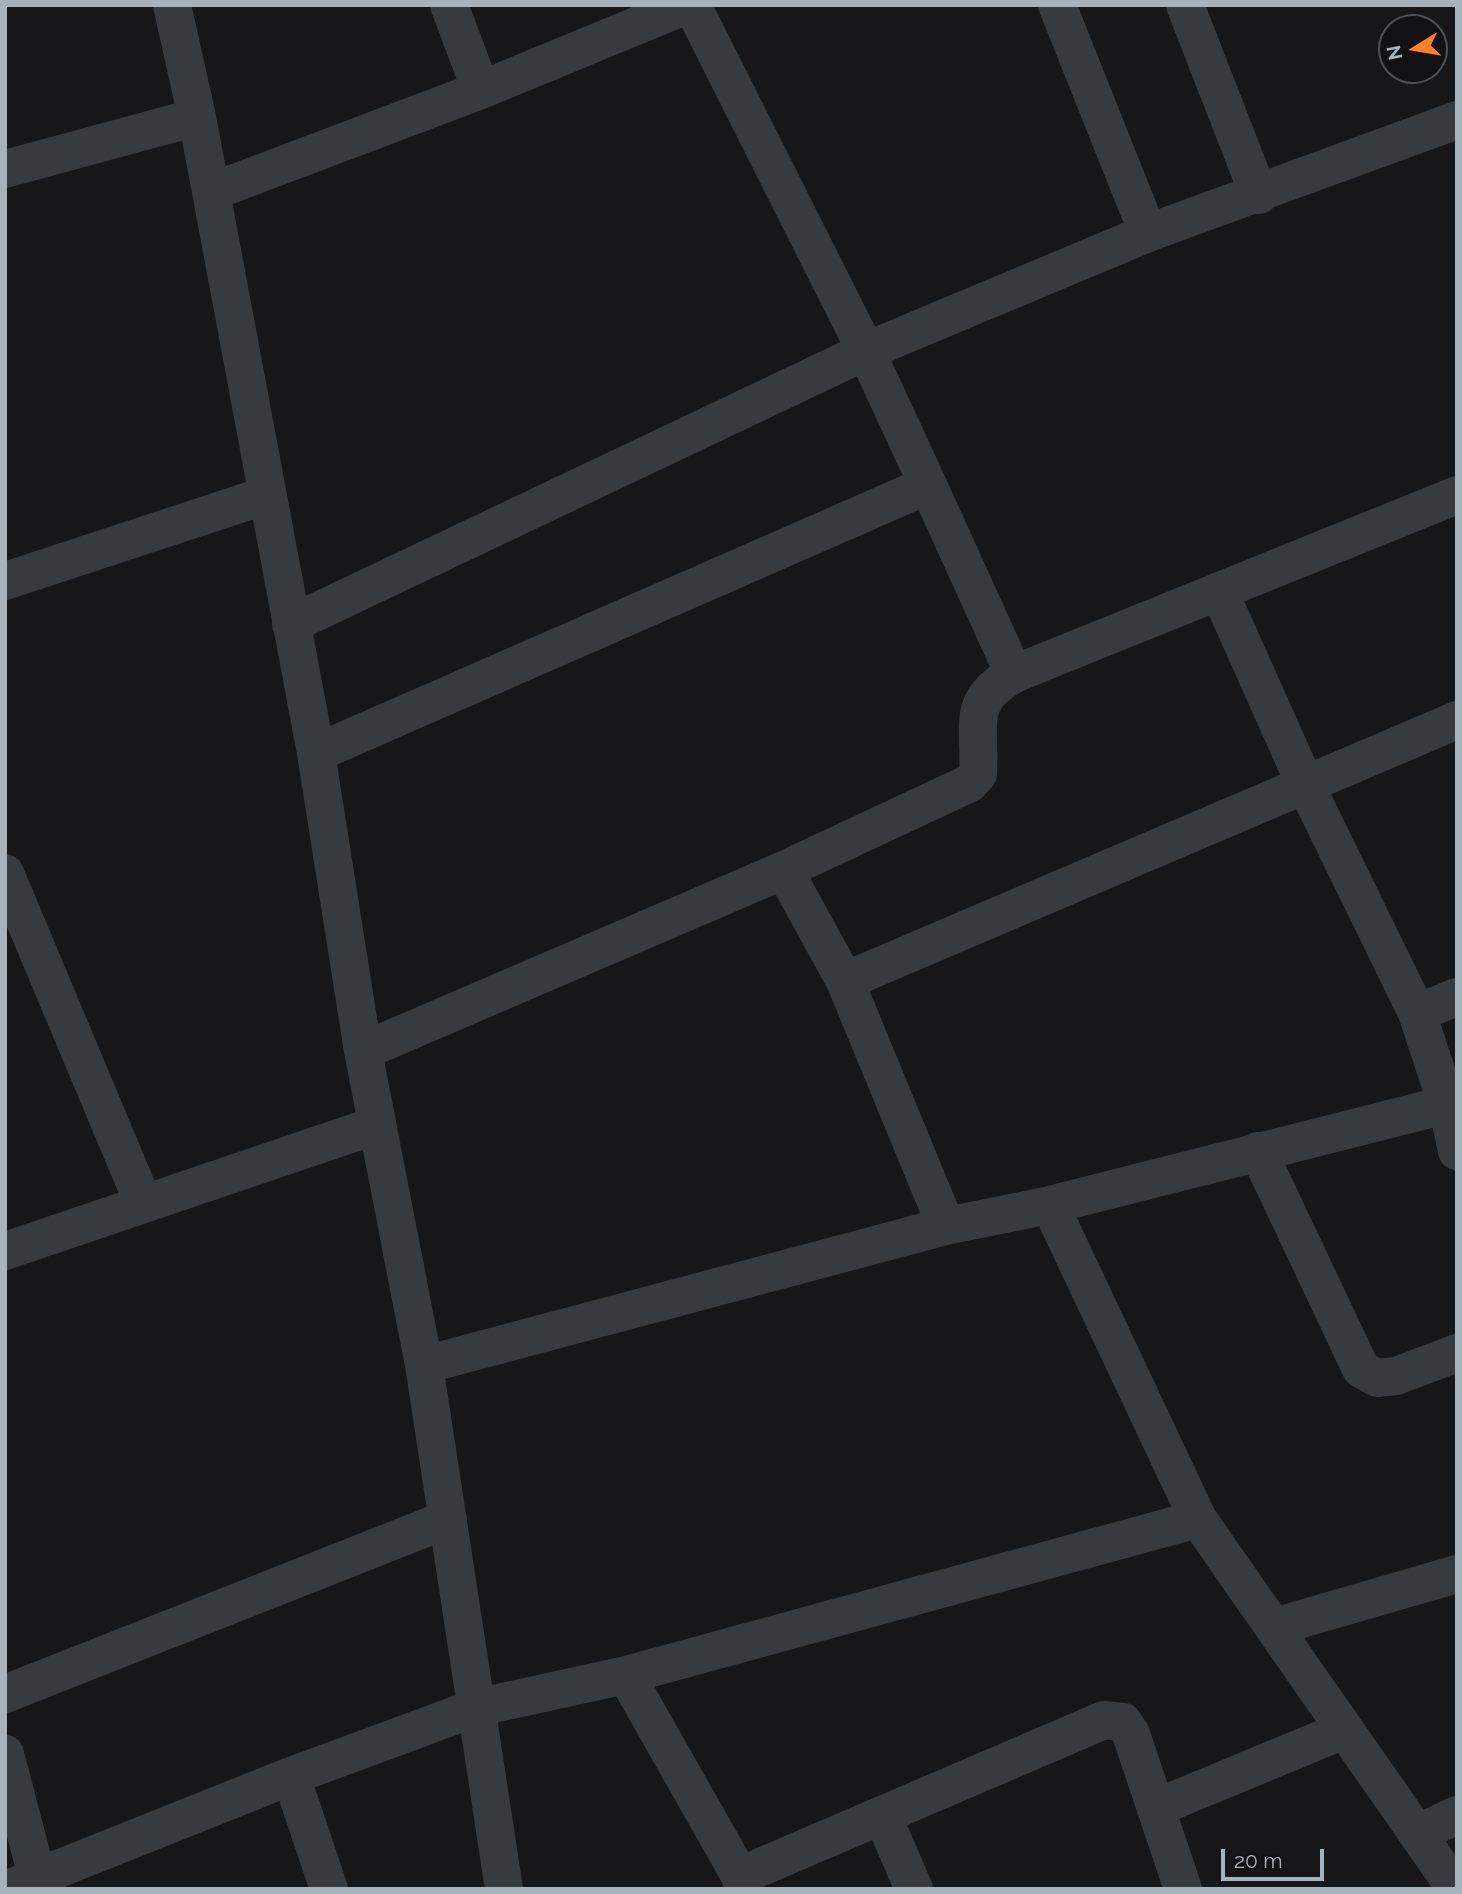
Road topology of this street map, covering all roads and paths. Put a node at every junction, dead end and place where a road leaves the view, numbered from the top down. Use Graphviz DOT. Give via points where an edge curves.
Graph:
graph roads {
  1 [pos="172,5"];
  2 [pos="449,5"];
  3 [pos="1057,5"];
  4 [pos="1185,5"];
  5 [pos="671,9"];
  6 [pos="481,90"];
  7 [pos="197,117"];
  8 [pos="1457,120"];
  9 [pos="5,169"];
  10 [pos="211,192"];
  11 [pos="1259,195"];
  12 [pos="1149,233"];
  13 [pos="866,351"];
  14 [pos="928,485"];
  15 [pos="267,495"];
  16 [pos="1457,495"];
  17 [pos="5,581"];
  18 [pos="1219,591"];
  19 [pos="291,624"];
  20 [pos="1014,674"];
  21 [pos="1457,720"];
  22 [pos="316,753"];
  23 [pos="1306,786"];
  24 [pos="784,870"];
  25 [pos="5,873"];
  26 [pos="845,981"];
  27 [pos="1457,997"];
  28 [pos="1417,1013"];
  29 [pos="363,1051"];
  30 [pos="1452,1103"];
  31 [pos="377,1125"];
  32 [pos="1457,1151"];
  33 [pos="1258,1152"];
  34 [pos="144,1202"];
  35 [pos="1050,1205"];
  36 [pos="946,1226"];
  37 [pos="5,1251"];
  38 [pos="1457,1353"];
  39 [pos="424,1365"];
  40 [pos="448,1518"];
  41 [pos="1198,1519"];
  42 [pos="1457,1574"];
  43 [pos="1274,1627"];
  44 [pos="626,1675"];
  45 [pos="5,1694"];
  46 [pos="475,1708"];
  47 [pos="1344,1730"];
  48 [pos="5,1754"];
  49 [pos="291,1776"];
  50 [pos="1158,1807"];
  51 [pos="1457,1815"];
  52 [pos="883,1817"];
  53 [pos="1419,1833"];
  54 [pos="46,1880"];
  55 [pos="741,1882"];
  56 [pos="330,1889"];
  57 [pos="504,1889"];
  58 [pos="914,1889"];
  59 [pos="1183,1889"];
  60 [pos="1456,1889"];
  1 -- 7 [label="street"];
  2 -- 6 [label="street"];
  3 -- 12 [label="street"];
  4 -- 11 [label="street"];
  5 -- 6 [label="street"];
  5 -- 13 [label="street"];
  6 -- 10 [label="street"];
  7 -- 9 [label="street"];
  7 -- 10 [label="street"];
  8 -- 11 [label="street"];
  10 -- 15 [label="street"];
  11 -- 12 [label="street"];
  12 -- 13 [label="street"];
  13 -- 14 [label="street"];
  13 -- 19 [label="street"];
  14 -- 20 [label="street"];
  14 -- 22 [label="street"];
  15 -- 17 [label="street"];
  15 -- 19 [label="street"];
  16 -- 18 [label="street"];
  18 -- 20 [label="street"];
  18 -- 23 [label="street"];
  19 -- 22 [label="street"];
  20 -- 24 [label="street" via="992,686 981,701 978,774 970,783"];
  21 -- 23 [label="street"];
  22 -- 29 [label="street"];
  23 -- 26 [label="street"];
  23 -- 28 [label="street"];
  24 -- 26 [label="street"];
  24 -- 29 [label="street"];
  25 -- 34 [label="street"];
  26 -- 36 [label="street"];
  27 -- 28 [label="street"];
  28 -- 30 [label="street"];
  29 -- 31 [label="street"];
  30 -- 32 [label="street"];
  30 -- 33 [label="street"];
  31 -- 34 [label="street"];
  31 -- 39 [label="street"];
  33 -- 35 [label="street"];
  33 -- 38 [label="street" via="1361,1369 1377,1378 1396,1376"];
  34 -- 37 [label="street"];
  35 -- 36 [label="street"];
  35 -- 41 [label="street"];
  36 -- 39 [label="street"];
  39 -- 40 [label="street"];
  40 -- 45 [label="street"];
  40 -- 46 [label="street"];
  41 -- 43 [label="street"];
  41 -- 44 [label="street"];
  42 -- 43 [label="street"];
  43 -- 47 [label="street"];
  44 -- 46 [label="street"];
  44 -- 55 [label="street"];
  46 -- 49 [label="street"];
  46 -- 57 [label="street"];
  47 -- 50 [label="street"];
  47 -- 53 [label="street"];
  48 -- 54 [label="street"];
  49 -- 54 [label="street"];
  49 -- 56 [label="street"];
  50 -- 52 [label="street" via="1131,1734 1123,1722 1104,1720"];
  50 -- 59 [label="street"];
  51 -- 53 [label="street"];
  52 -- 55 [label="street"];
  52 -- 58 [label="street"];
  53 -- 60 [label="street"];
}
